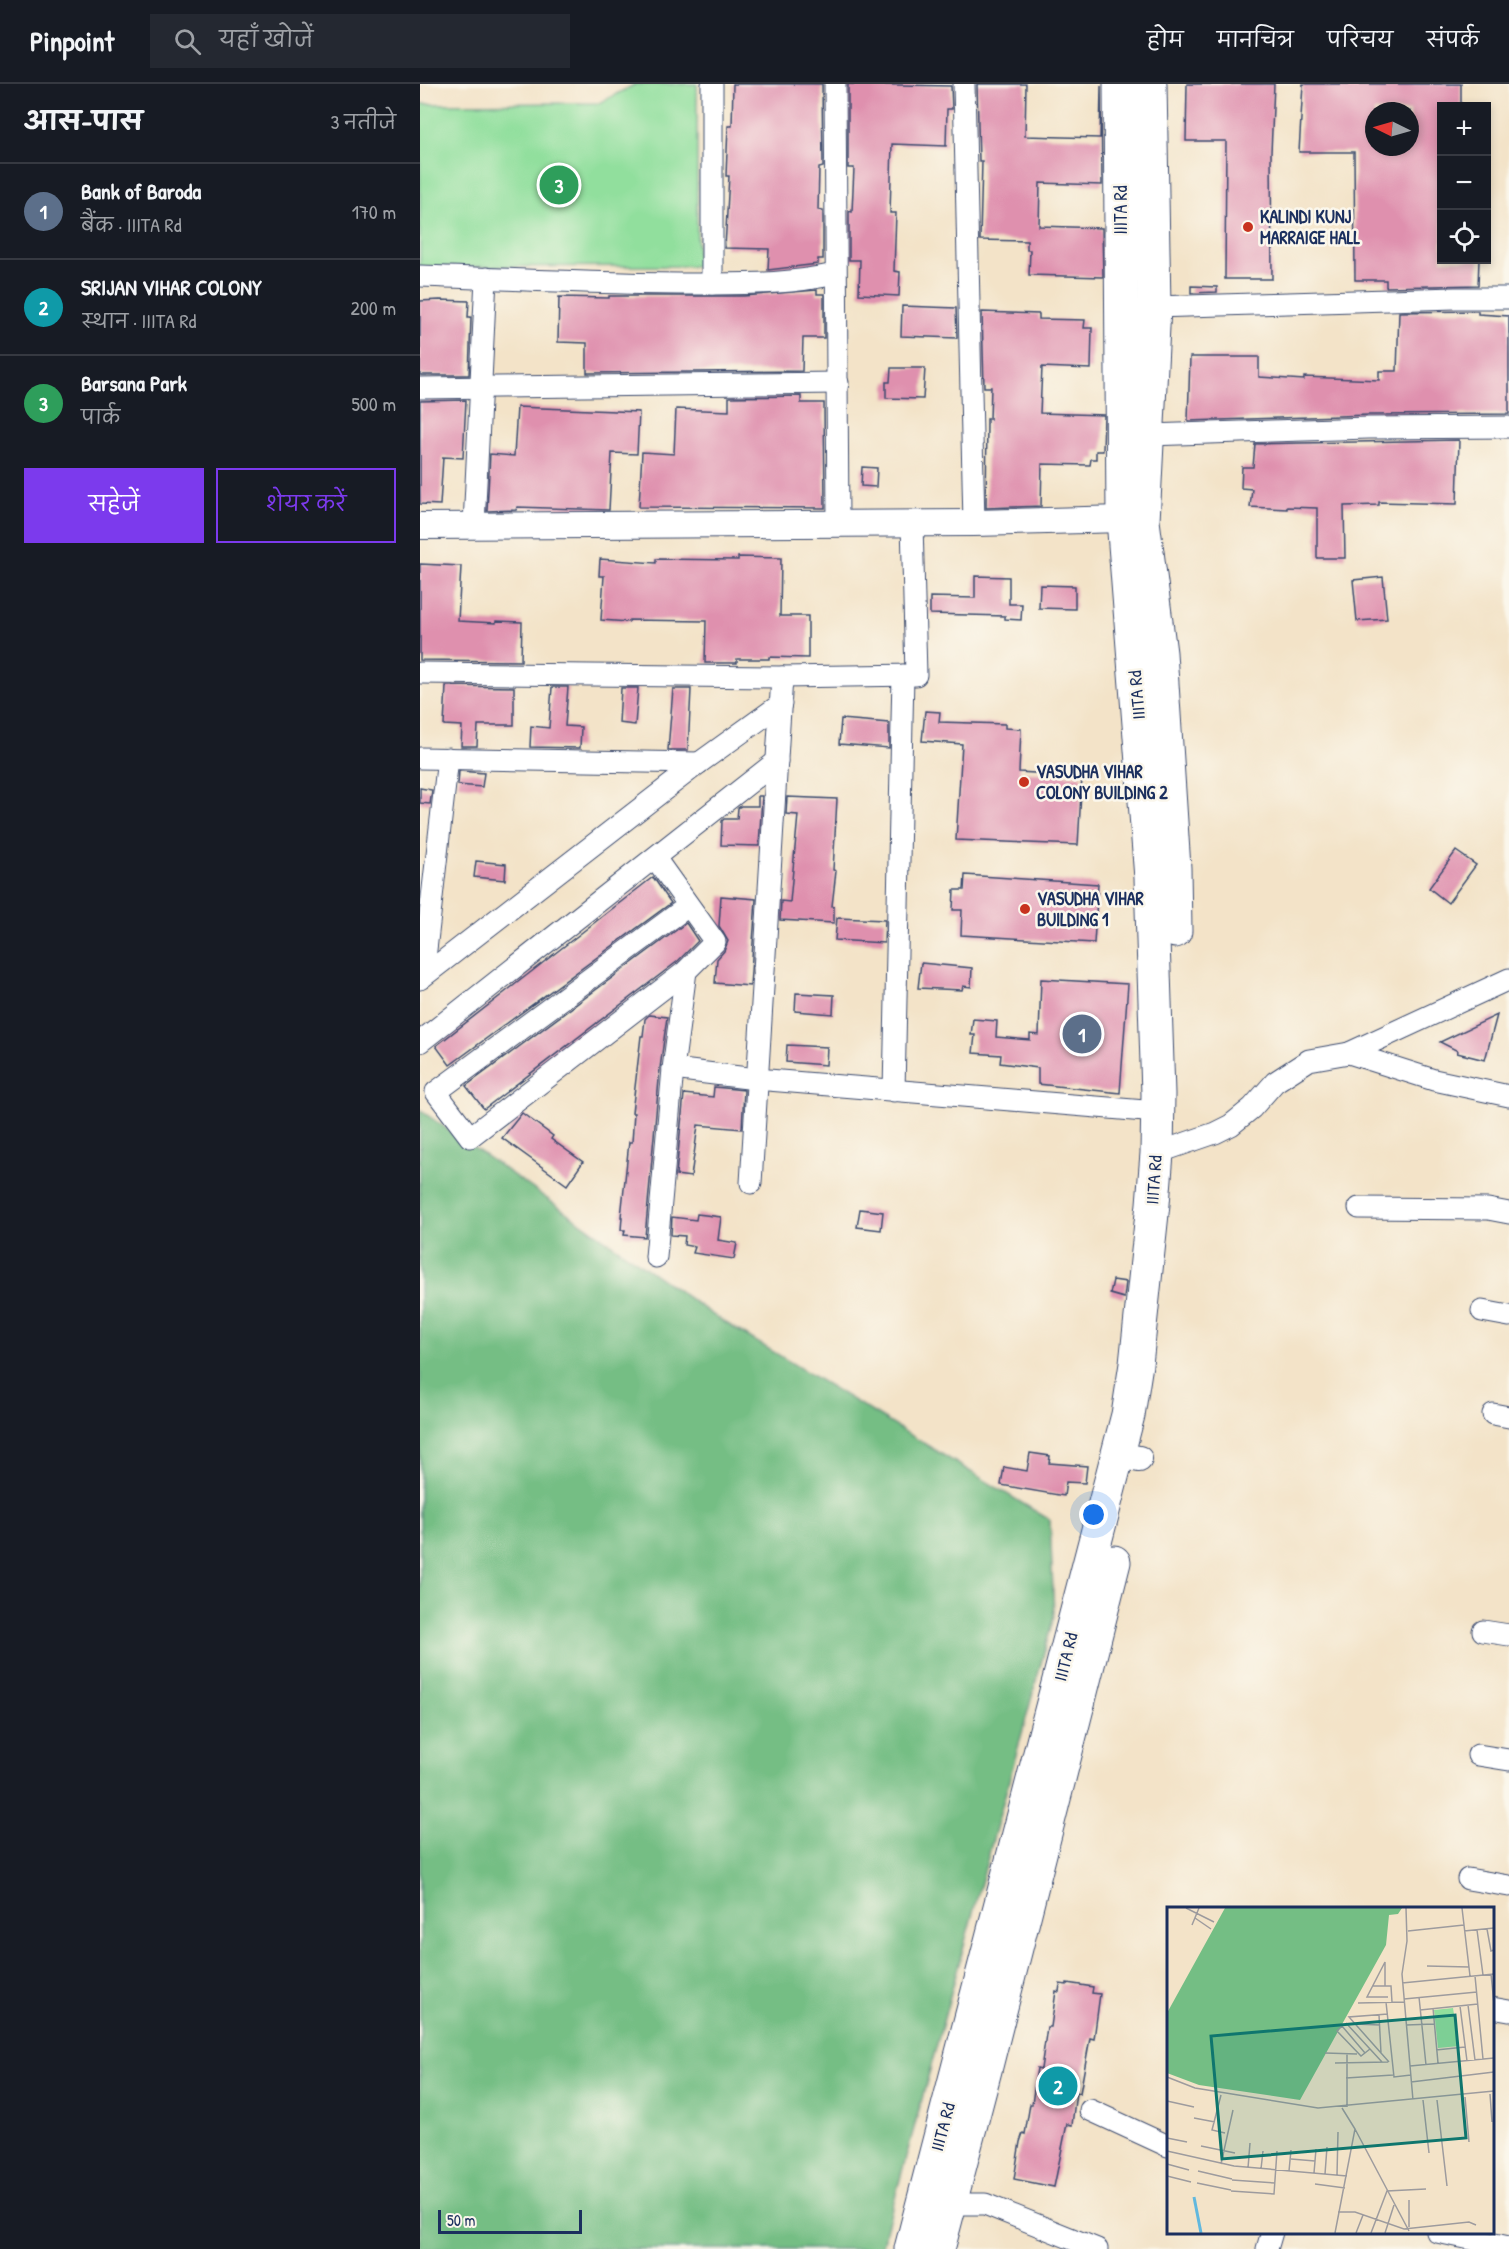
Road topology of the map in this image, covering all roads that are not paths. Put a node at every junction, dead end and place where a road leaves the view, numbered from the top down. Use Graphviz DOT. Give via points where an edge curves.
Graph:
graph roads {
  1 [pos="712,84"];
  2 [pos="835,84"];
  3 [pos="964,84"];
  4 [pos="1120,84"];
  5 [pos="1150,84"];
  6 [pos="835,274"];
  7 [pos="420,276"];
  8 [pos="486,279"];
  9 [pos="712,284"];
  10 [pos="1509,298"];
  11 [pos="1154,307"];
  12 [pos="838,383"];
  13 [pos="481,387"];
  14 [pos="420,388"];
  15 [pos="1509,427"];
  16 [pos="1148,435"];
  17 [pos="1133,520"];
  18 [pos="838,523"];
  19 [pos="912,523"];
  20 [pos="974,523"];
  21 [pos="474,525"];
  22 [pos="420,526"];
  23 [pos="420,673"];
  24 [pos="903,675"];
  25 [pos="782,677"];
  26 [pos="781,704"];
  27 [pos="420,758"];
  28 [pos="448,758"];
  29 [pos="777,761"];
  30 [pos="699,763"];
  31 [pos="655,858"];
  32 [pos="688,906"];
  33 [pos="686,971"];
  34 [pos="422,977"];
  35 [pos="1509,979"];
  36 [pos="420,1042"];
  37 [pos="1349,1053"];
  38 [pos="673,1069"];
  39 [pos="756,1079"];
  40 [pos="894,1091"];
  41 [pos="1509,1096"];
  42 [pos="1157,1112"];
  43 [pos="1166,1150"];
  44 [pos="751,1183"];
  45 [pos="1359,1208"];
  46 [pos="1509,1213"];
  47 [pos="656,1257"];
  48 [pos="1482,1311"];
  49 [pos="1509,1316"];
  50 [pos="1128,1457"];
  51 [pos="1483,1631"];
  52 [pos="1509,1635"];
  53 [pos="1478,1755"];
  54 [pos="1509,1760"];
  55 [pos="1468,1879"];
  56 [pos="1509,1886"];
  57 [pos="1494,2008"];
  58 [pos="1509,2011"];
  59 [pos="1090,2110"];
  60 [pos="1167,2146"];
  61 [pos="950,2204"];
  62 [pos="1271,2234"];
  63 [pos="1436,2234"];
  64 [pos="1447,2234"];
  65 [pos="1509,2247"];
  66 [pos="911,2249"];
  67 [pos="938,2249"];
  68 [pos="1097,2249"];
  69 [pos="1267,2249"];
  70 [pos="1432,2249"];
  1 -- 9 [label="street"];
  2 -- 6 [label="street"];
  3 -- 20 [label="street"];
  4 -- 17 [label="main road, IIITA Rd"];
  5 -- 11 [label="main road, IIITA Rd"];
  6 -- 9 [label="street" via="757,284"];
  6 -- 12 [label="street"];
  7 -- 8 [label="street"];
  8 -- 9 [label="street"];
  8 -- 13 [label="street"];
  10 -- 11 [label="street"];
  11 -- 16 [label="main road, IIITA Rd"];
  12 -- 13 [label="street"];
  12 -- 18 [label="street"];
  13 -- 14 [label="street"];
  13 -- 21 [label="street"];
  15 -- 16 [label="street"];
  16 -- 17 [label="main road, IIITA Rd"];
  17 -- 20 [label="street"];
  17 -- 42 [label="main road, IIITA Rd" via="1151,878"];
  17 -- 43 [label="main road, IIITA Rd" via="1160,653 1174,867 1178,1080"];
  18 -- 19 [label="street"];
  18 -- 21 [label="street"];
  19 -- 20 [label="street"];
  19 -- 24 [label="street" via="916,675"];
  21 -- 22 [label="street"];
  23 -- 25 [label="street"];
  24 -- 25 [label="street"];
  24 -- 40 [label="street"];
  25 -- 26 [label="street"];
  26 -- 29 [label="street"];
  26 -- 30 [label="street"];
  27 -- 28 [label="street"];
  28 -- 30 [label="street"];
  28 -- 34 [label="street"];
  29 -- 31 [label="street"];
  29 -- 39 [label="street"];
  30 -- 34 [label="street"];
  31 -- 32 [label="street"];
  31 -- 36 [label="street"];
  32 -- 33 [label="street" via="715,942"];
  32 -- 33 [label="street" via="436,1092 470,1137"];
  33 -- 38 [label="street"];
  35 -- 37 [label="street"];
  37 -- 41 [label="street" via="1434,1080"];
  37 -- 43 [label="street" via="1309,1060 1275,1082 1231,1125"];
  38 -- 39 [label="street"];
  38 -- 47 [label="street"];
  39 -- 40 [label="street"];
  39 -- 44 [label="street"];
  40 -- 42 [label="street"];
  42 -- 43 [label="main road, IIITA Rd"];
  43 -- 50 [label="main road, IIITA Rd" via="1158,1371"];
  45 -- 46 [label="street" via="1488,1209"];
  48 -- 49 [label="street"];
  50 -- 61 [label="main road, IIITA Rd"];
  50 -- 66 [label="main road, IIITA Rd"];
  51 -- 52 [label="street"];
  53 -- 54 [label="street"];
  55 -- 56 [label="street"];
  57 -- 58 [label="street"];
  59 -- 60 [label="street"];
  61 -- 67 [label="main road, IIITA Rd"];
  61 -- 68 [label="street" via="985,2204"];
  62 -- 69 [label="street"];
  63 -- 70 [label="street"];
  64 -- 65 [label="street"];
}
